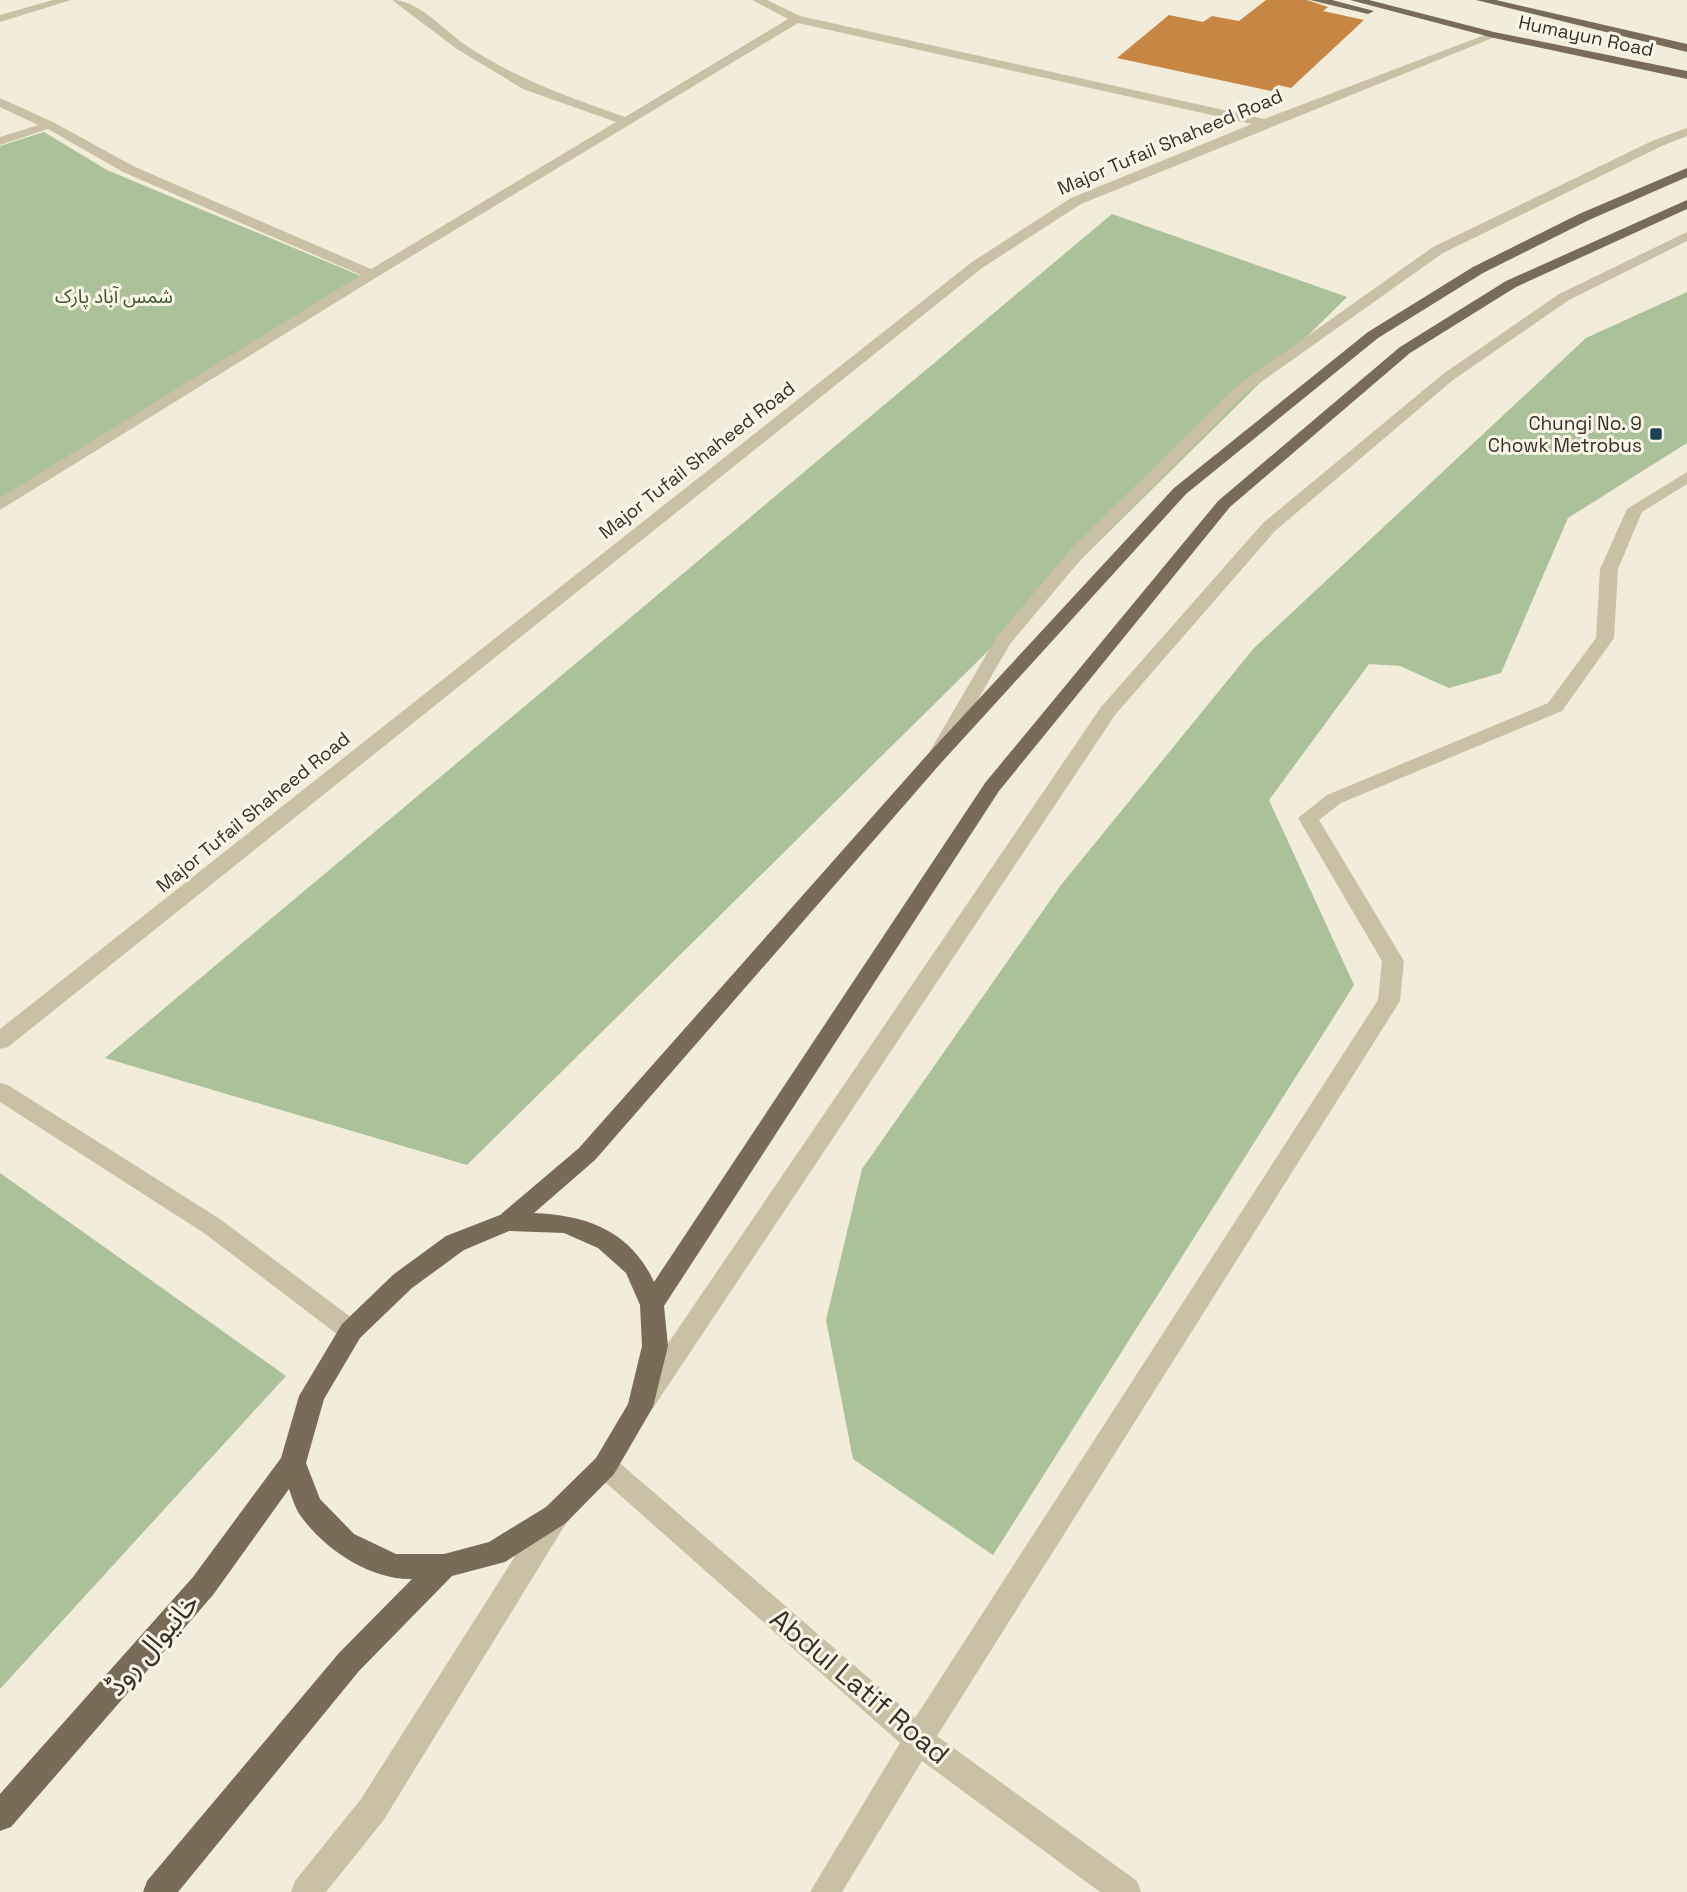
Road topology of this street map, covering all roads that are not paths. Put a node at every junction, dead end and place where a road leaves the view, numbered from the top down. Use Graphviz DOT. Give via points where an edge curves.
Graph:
graph roads {
  1 [pos="65,0"];
  2 [pos="398,0"];
  3 [pos="758,0"];
  4 [pos="1316,0"];
  5 [pos="1356,0"];
  6 [pos="1482,0"];
  7 [pos="0,19"];
  8 [pos="796,19"];
  9 [pos="1493,35"];
  10 [pos="1687,48"];
  11 [pos="1687,75"];
  12 [pos="0,102"];
  13 [pos="625,121"];
  14 [pos="1265,123"];
  15 [pos="49,125"];
  16 [pos="1687,132"];
  17 [pos="0,141"];
  18 [pos="1687,172"];
  19 [pos="1687,204"];
  20 [pos="1687,236"];
  21 [pos="372,274"];
  22 [pos="1687,477"];
  23 [pos="0,505"];
  24 [pos="934,759"];
  25 [pos="0,1041"];
  26 [pos="0,1091"];
  27 [pos="508,1222"];
  28 [pos="652,1305"];
  29 [pos="351,1331"];
  30 [pos="640,1407"];
  31 [pos="293,1462"];
  32 [pos="604,1466"];
  33 [pos="556,1515"];
  34 [pos="444,1566"];
  35 [pos="918,1740"];
  36 [pos="0,1816"];
  37 [pos="158,1892"];
  38 [pos="306,1892"];
  39 [pos="825,1892"];
  40 [pos="1126,1892"];
  1 -- 7 [label="street"];
  2 -- 13 [label="street" via="461,47 527,86"];
  3 -- 8 [label="street"];
  4 -- 9 [label="main road"];
  5 -- 9 [label="main road, Humayun Road"];
  6 -- 10 [label="main road, Humayun Road"];
  8 -- 13 [label="street"];
  8 -- 14 [label="street"];
  9 -- 11 [label="main road, Humayun Road"];
  9 -- 14 [label="street, Major Tufail Shaheed Road"];
  12 -- 15 [label="street"];
  13 -- 21 [label="street"];
  14 -- 25 [label="street, Major Tufail Shaheed Road" via="1076,201 977,265"];
  15 -- 17 [label="street"];
  15 -- 21 [label="street" via="128,169"];
  16 -- 24 [label="street" via="1438,250 1241,388 1077,553 1010,632"];
  18 -- 24 [label="main road" via="1478,270 1373,335 1180,491"];
  19 -- 28 [label="main road" via="1511,284 1405,350 1224,504 992,787"];
  20 -- 30 [label="street" via="1564,296 1448,377 1269,527 1108,711"];
  21 -- 23 [label="street"];
  22 -- 35 [label="street" via="1635,509 1609,569 1605,638 1555,707 1334,799 1308,818 1393,961 1389,1001"];
  24 -- 27 [label="main road" via="587,1154"];
  26 -- 29 [label="street" via="212,1226"];
  27 -- 28 [label="main road" via="566,1224 607,1241 635,1267"];
  27 -- 29 [label="main road" via="455,1243 403,1281"];
  28 -- 30 [label="main road" via="655,1346"];
  29 -- 31 [label="main road" via="312,1395"];
  30 -- 32 [label="main road"];
  31 -- 34 [label="main road" via="309,1506 344,1543 394,1567"];
  31 -- 36 [label="main road, خانیوال روڈ" via="203,1586"];
  32 -- 33 [label="main road"];
  32 -- 35 [label="street, Abdul Latif Road"];
  33 -- 34 [label="main road" via="495,1553"];
  33 -- 38 [label="street" via="372,1810"];
  34 -- 37 [label="main road" via="349,1662"];
  35 -- 39 [label="street"];
  35 -- 40 [label="street, Abdul Latif Road"];
}
